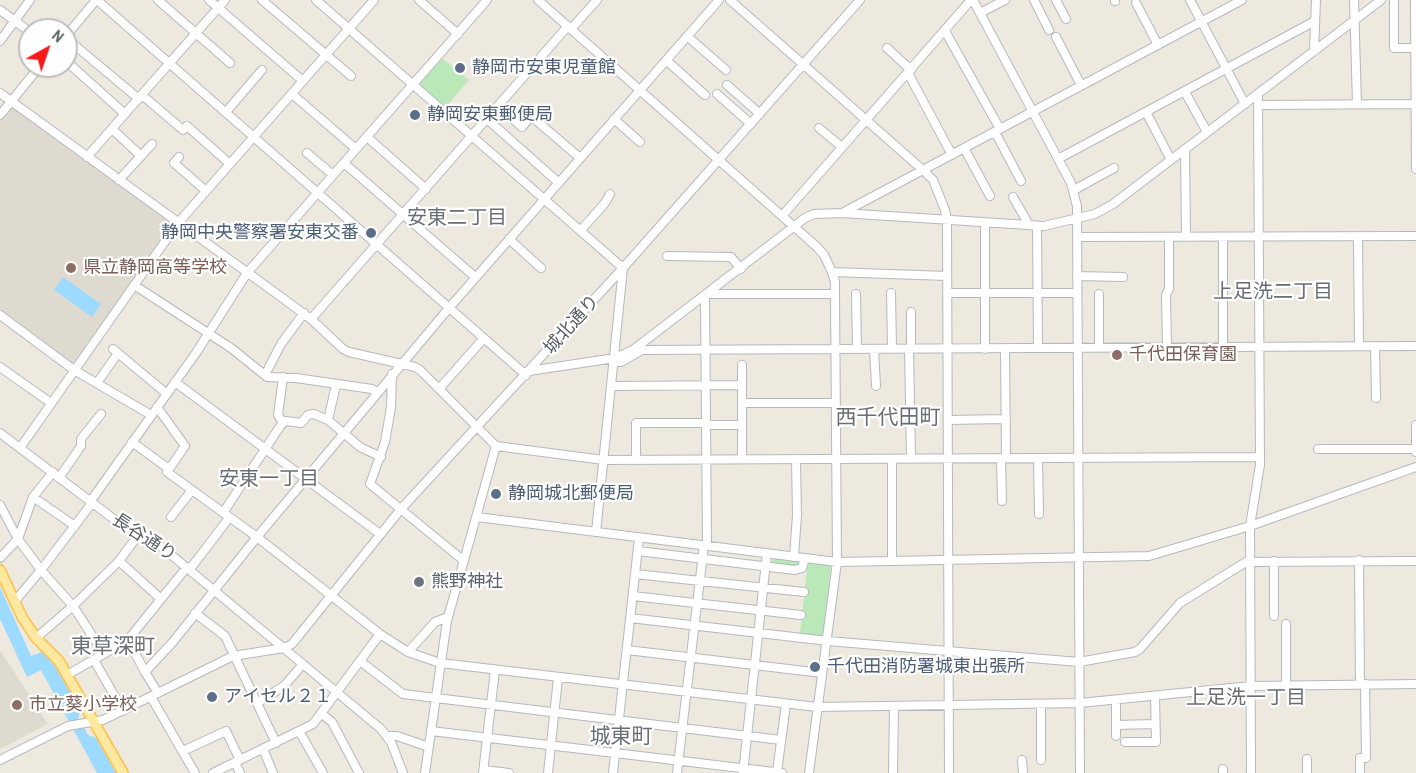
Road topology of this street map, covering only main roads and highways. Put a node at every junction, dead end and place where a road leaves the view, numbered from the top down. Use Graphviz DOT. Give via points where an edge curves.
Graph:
graph roads {
  1 [pos="0,570"];
  2 [pos="123,773"];
  1 -- 2 [label="main road" via="22,618 59,661"];
}
